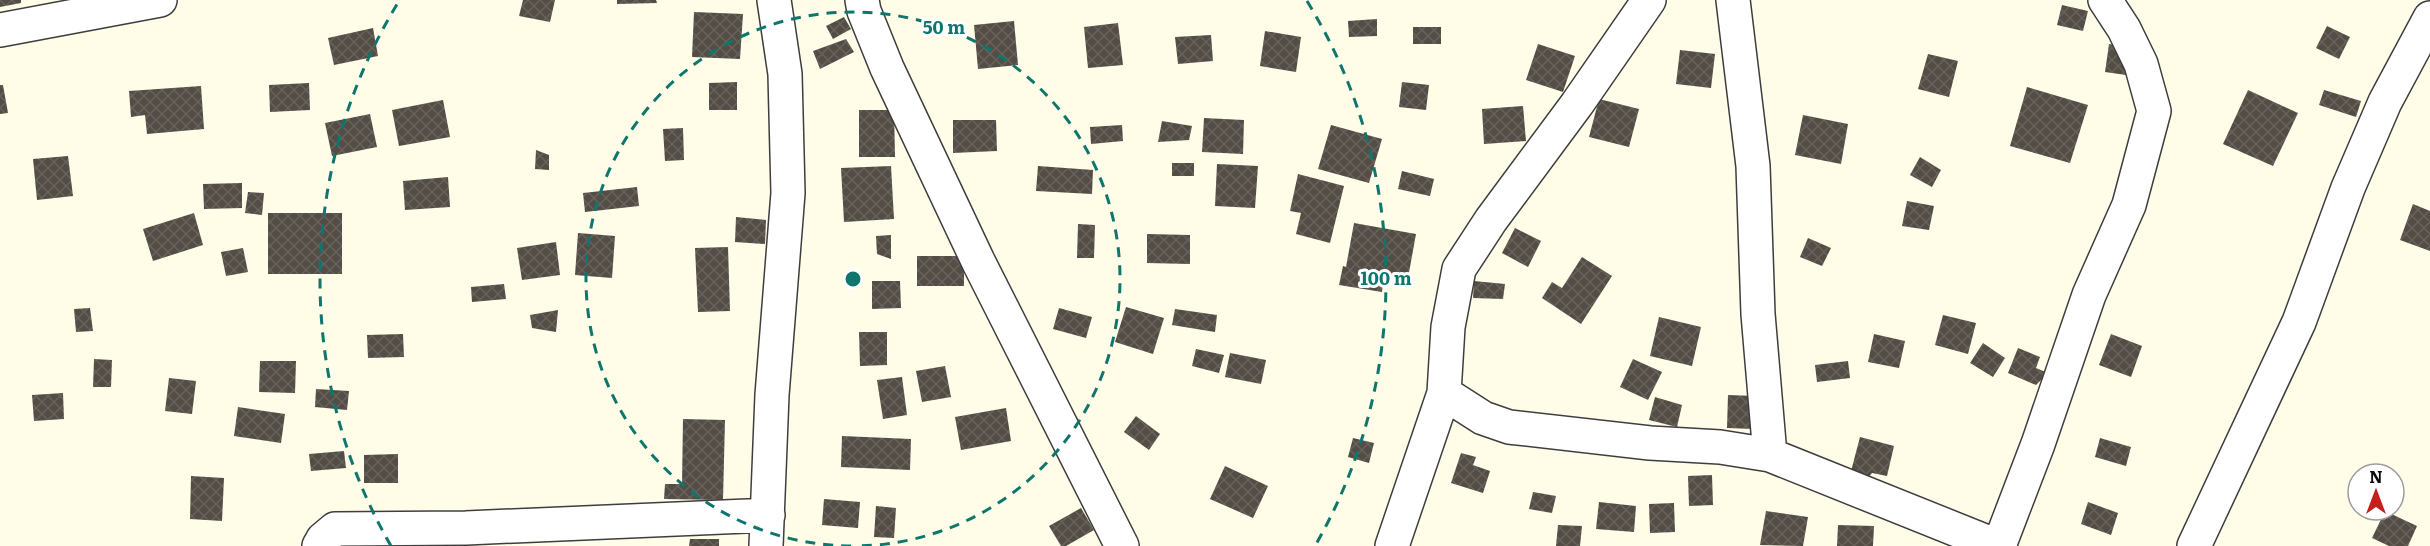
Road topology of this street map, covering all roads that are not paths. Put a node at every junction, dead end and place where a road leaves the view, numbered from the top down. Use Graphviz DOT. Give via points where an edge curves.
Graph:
graph roads {
  1 [pos="160,0"];
  2 [pos="774,0"];
  3 [pos="862,0"];
  4 [pos="1649,0"];
  5 [pos="1733,0"];
  6 [pos="2105,0"];
  7 [pos="2430,18"];
  8 [pos="0,30"];
  9 [pos="1444,393"];
  10 [pos="1770,455"];
  11 [pos="767,530"];
  12 [pos="319,546"];
  13 [pos="1122,546"];
  14 [pos="1392,546"];
  15 [pos="1998,546"];
  16 [pos="2194,546"];
  1 -- 8 [label="street"];
  2 -- 11 [label="street" via="785,74 788,193 772,395"];
  3 -- 13 [label="street" via="887,68 978,261"];
  4 -- 9 [label="street" via="1459,269 1448,327"];
  5 -- 10 [label="street" via="1753,166 1758,314"];
  6 -- 15 [label="street" via="2141,64 2154,111 2129,205 2089,295"];
  7 -- 16 [label="street" via="2385,102 2348,188 2299,322"];
  9 -- 10 [label="street" via="1483,418 1509,427"];
  9 -- 14 [label="street"];
  10 -- 15 [label="street"];
  11 -- 12 [label="street" via="335,529"];
}
